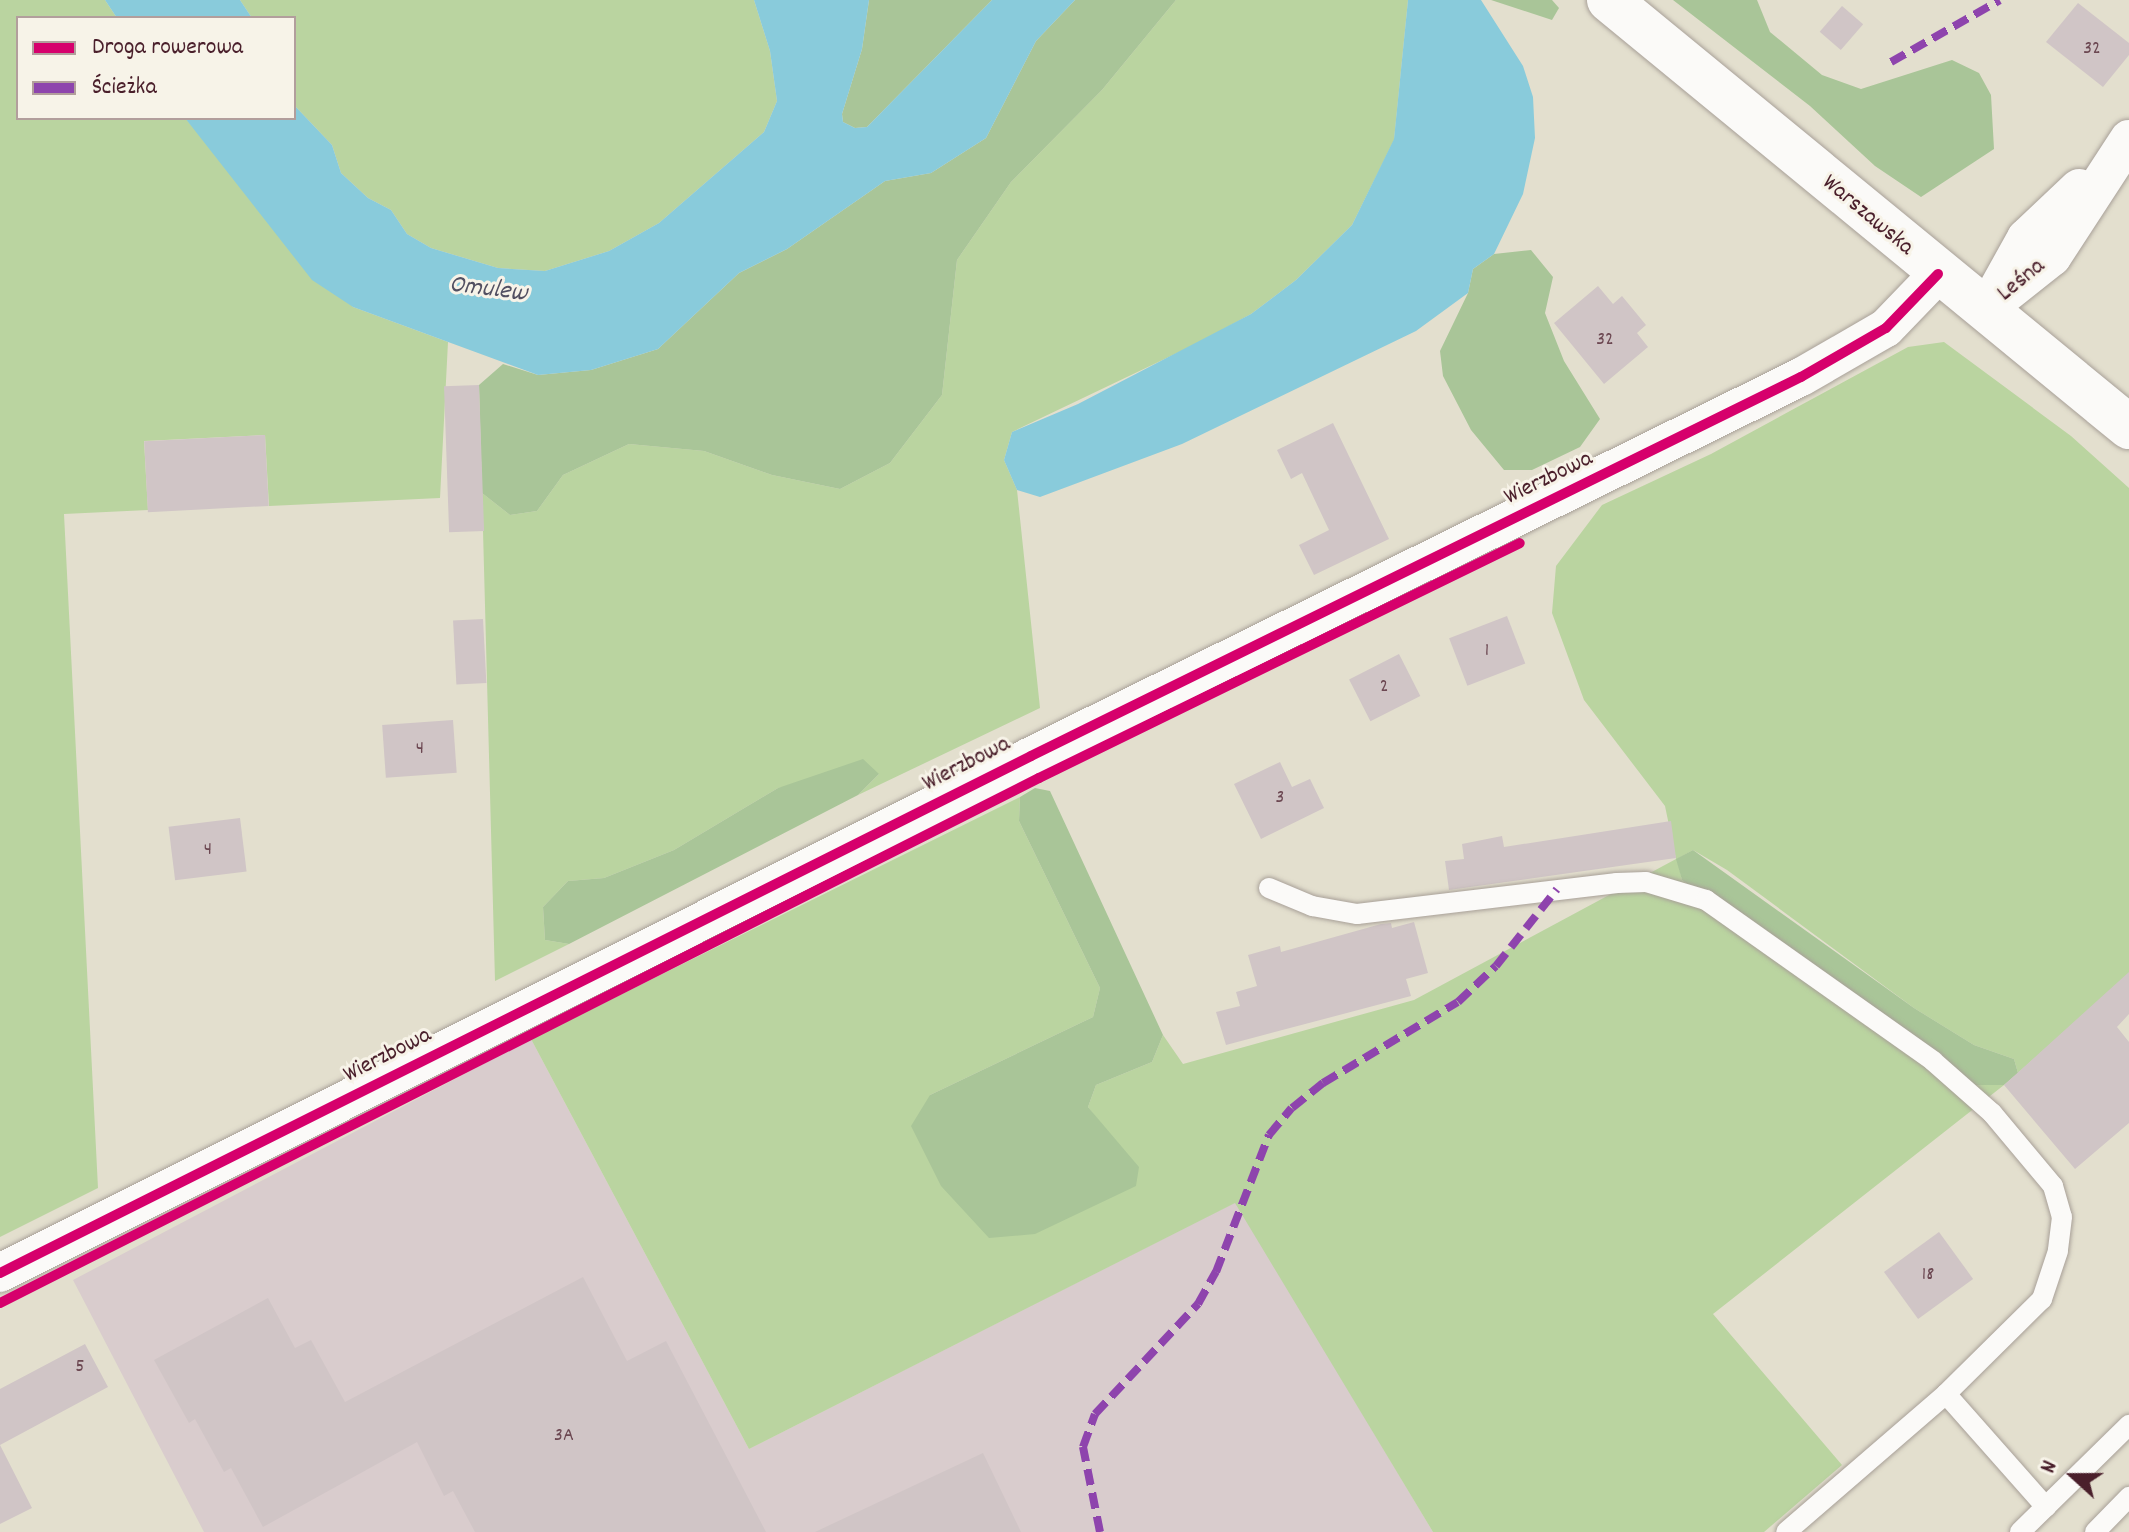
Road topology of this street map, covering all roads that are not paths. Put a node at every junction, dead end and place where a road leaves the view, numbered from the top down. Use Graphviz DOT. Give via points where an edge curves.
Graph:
graph roads {
  1 [pos="1609,0"];
  2 [pos="2126,143"];
  3 [pos="1938,274"];
  4 [pos="1984,311"];
  5 [pos="2129,427"];
  6 [pos="1269,888"];
  7 [pos="0,1273"];
  8 [pos="1946,1394"];
  9 [pos="2129,1425"];
  10 [pos="2129,1497"];
  11 [pos="2046,1507"];
  12 [pos="1786,1532"];
  13 [pos="2020,1532"];
  14 [pos="2095,1532"];
  1 -- 3 [label="main road, Warszawska"];
  2 -- 4 [label="street, Leśna" via="2052,257"];
  3 -- 4 [label="main road, Warszawska"];
  3 -- 7 [label="street, Wierzbowa" via="1886,328 1801,377"];
  4 -- 5 [label="main road, Warszawska"];
  6 -- 8 [label="lane" via="1312,906 1357,914 1646,882 1706,900 1740,920 1933,1061 1992,1113 2053,1186 2062,1217 2058,1251 2042,1299"];
  8 -- 11 [label="lane"];
  8 -- 12 [label="lane"];
  9 -- 11 [label="lane"];
  10 -- 14 [label="lane"];
  11 -- 13 [label="lane"];
}
